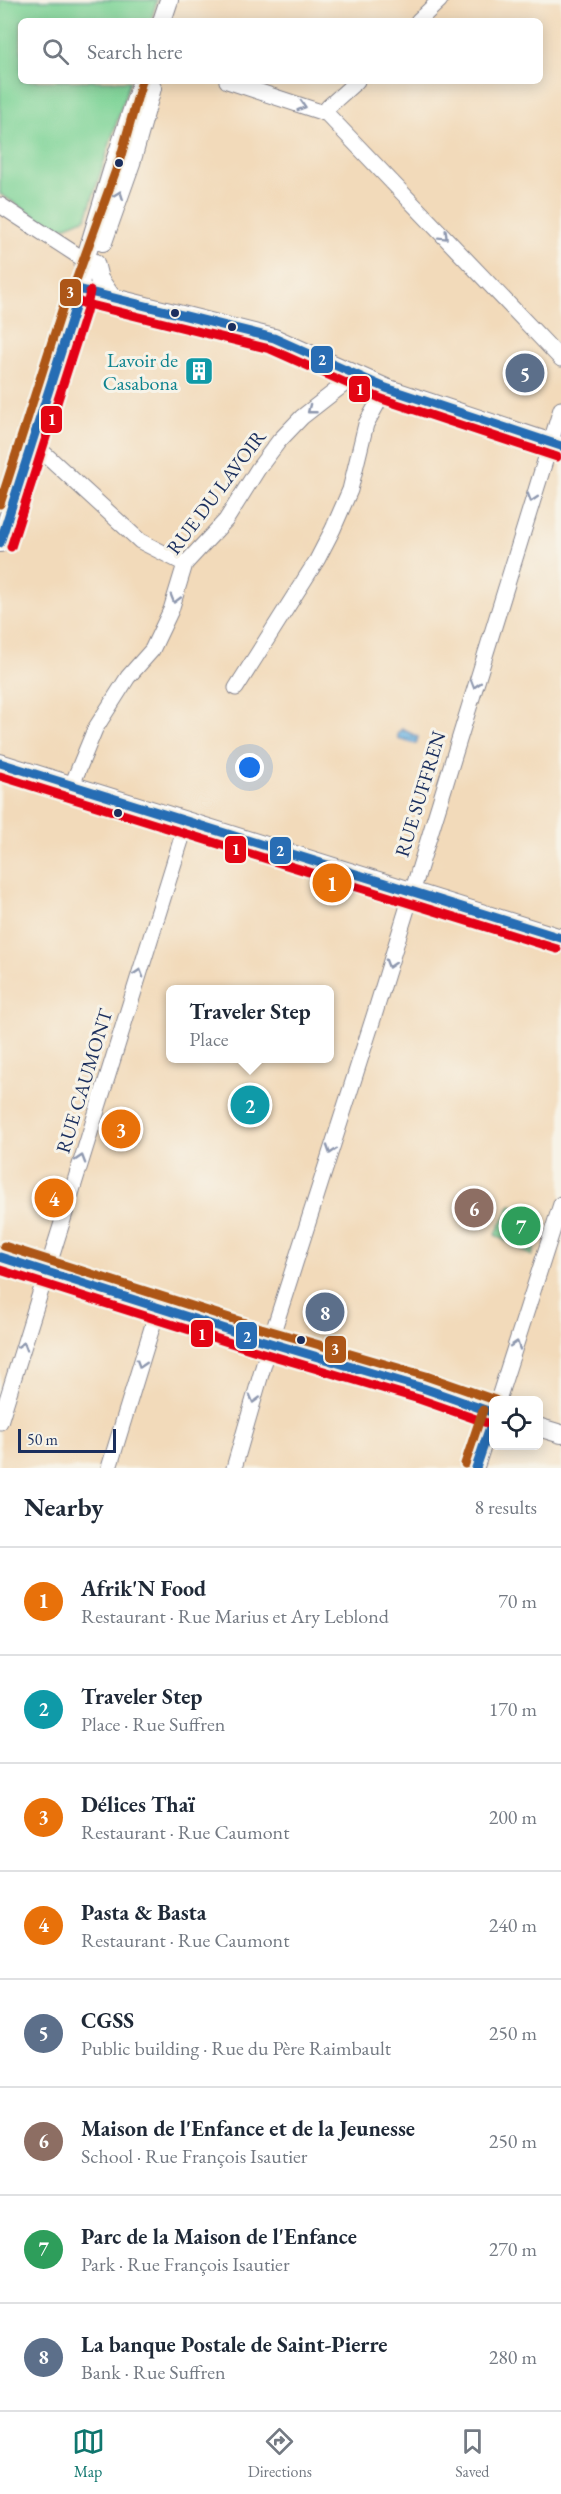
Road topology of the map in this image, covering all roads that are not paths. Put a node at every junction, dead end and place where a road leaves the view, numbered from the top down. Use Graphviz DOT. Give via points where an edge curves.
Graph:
graph roads {
  1 [pos="169,0"];
  2 [pos="181,0"];
  3 [pos="440,0"];
  4 [pos="163,18"];
  5 [pos="176,18"];
  6 [pos="421,18"];
  7 [pos="141,84"];
  8 [pos="153,84"];
  9 [pos="236,84"];
  10 [pos="354,84"];
  11 [pos="327,114"];
  12 [pos="0,205"];
  13 [pos="90,262"];
  14 [pos="82,290"];
  15 [pos="113,299"];
  16 [pos="561,359"];
  17 [pos="357,374"];
  18 [pos="386,388"];
  19 [pos="561,409"];
  20 [pos="32,442"];
  21 [pos="555,444"];
  22 [pos="0,543"];
  23 [pos="185,564"];
  24 [pos="236,688"];
  25 [pos="0,763"];
  26 [pos="72,785"];
  27 [pos="187,821"];
  28 [pos="412,892"];
  29 [pos="561,938"];
  30 [pos="561,1204"];
  31 [pos="0,1257"];
  32 [pos="45,1272"];
  33 [pos="158,1308"];
  34 [pos="270,1343"];
  35 [pos="500,1396"];
  36 [pos="489,1412"];
  37 [pos="0,1422"];
  38 [pos="489,1429"];
  39 [pos="543,1429"];
  40 [pos="561,1434"];
  41 [pos="109,1468"];
  42 [pos="234,1468"];
  43 [pos="476,1468"];
  1 -- 4 [label="street"];
  2 -- 5 [label="street"];
  3 -- 6 [label="street"];
  7 -- 13 [label="street" via="115,161"];
  13 -- 8 [label="street, one-way" via="131,163"];
  9 -- 11 [label="street, one-way"];
  10 -- 11 [label="street" via="328,107"];
  11 -- 16 [label="street, one-way"];
  12 -- 13 [label="street"];
  13 -- 14 [label="street"];
  13 -- 15 [label="street"];
  14 -- 15 [label="street"];
  14 -- 20 [label="street"];
  15 -- 17 [label="street" via="274,338"];
  17 -- 18 [label="street"];
  17 -- 23 [label="street, RUE DU LAVOIR, one-way" via="302,417 279,441 226,520"];
  18 -- 21 [label="street"];
  18 -- 24 [label="street" via="366,424 350,490 333,529"];
  19 -- 21 [label="street, RUE SUFFREN"];
  20 -- 22 [label="street"];
  20 -- 23 [label="street" via="140,541"];
  21 -- 28 [label="street, RUE SUFFREN, one-way"];
  23 -- 26 [label="street, RUE DU LAVOIR, one-way" via="171,610 152,650 128,676 95,729"];
  25 -- 26 [label="street"];
  26 -- 27 [label="street"];
  27 -- 28 [label="street"];
  32 -- 27 [label="street, RUE CAUMONT, one-way"];
  28 -- 29 [label="street"];
  28 -- 34 [label="street, RUE SUFFREN, one-way"];
  35 -- 30 [label="street, one-way"];
  31 -- 32 [label="street"];
  32 -- 33 [label="street"];
  37 -- 32 [label="street, RUE CAUMONT, one-way"];
  33 -- 34 [label="street"];
  33 -- 41 [label="street, one-way"];
  34 -- 36 [label="street" via="423,1388"];
  34 -- 42 [label="street, RUE SUFFREN, one-way"];
  38 -- 43 [label="street"];
  39 -- 40 [label="street"];
}
